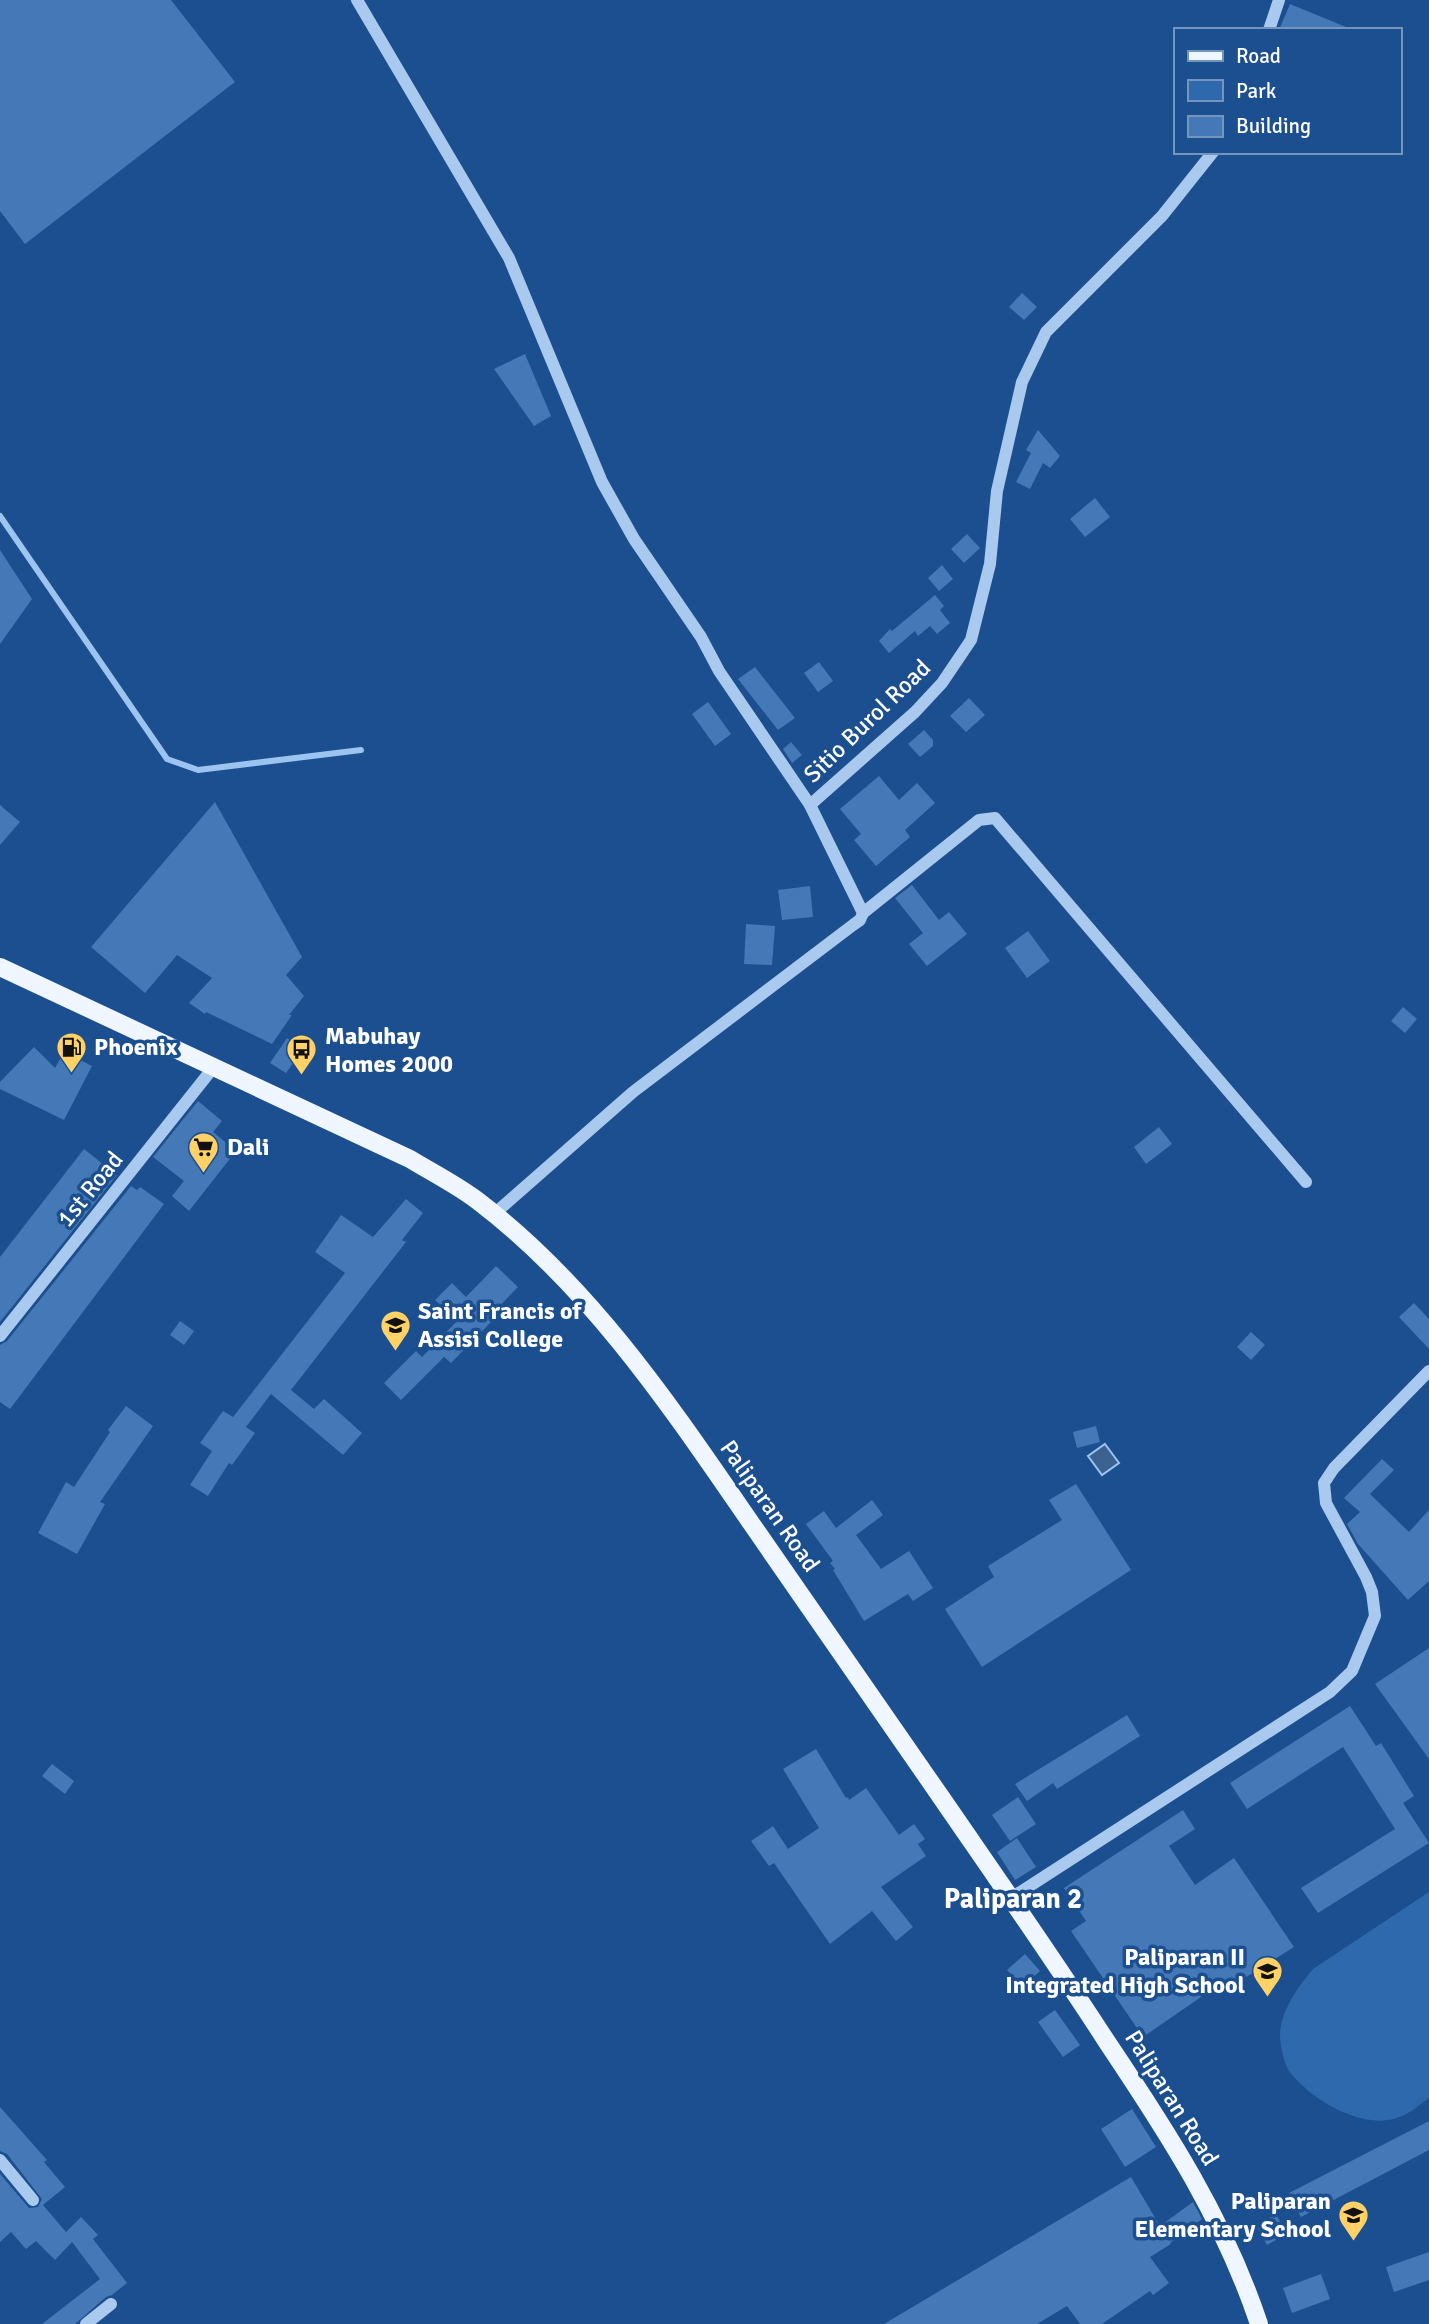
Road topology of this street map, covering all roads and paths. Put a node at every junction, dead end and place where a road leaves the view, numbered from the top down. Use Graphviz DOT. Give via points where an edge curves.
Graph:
graph roads {
  1 [pos="357,0"];
  2 [pos="1279,0"];
  3 [pos="1270,28"];
  4 [pos="1211,154"];
  5 [pos="810,805"];
  6 [pos="863,913"];
  7 [pos="0,968"];
  8 [pos="213,1068"];
  9 [pos="1306,1182"];
  10 [pos="494,1214"];
  11 [pos="0,1336"];
  12 [pos="1429,1371"];
  13 [pos="1011,1898"];
  14 [pos="0,2160"];
  15 [pos="33,2200"];
  16 [pos="111,2304"];
  17 [pos="86,2324"];
  18 [pos="1259,2324"];
  1 -- 5 [label="street" via="509,258 602,482 634,539"];
  2 -- 3 [label="street"];
  4 -- 5 [label="street, Sitio Burol Road" via="1162,216 1046,332 1022,382 996,491 990,564 971,640 942,683 915,712"];
  5 -- 6 [label="street, Sitio Burol Road"];
  6 -- 9 [label="street" via="979,820 995,818"];
  6 -- 10 [label="street" via="860,920 633,1092"];
  7 -- 8 [label="main road, Paliparan Road"];
  8 -- 10 [label="main road, Paliparan Road" via="410,1159"];
  8 -- 11 [label="street, 1st Road"];
  10 -- 13 [label="main road, Paliparan Road" via="542,1255 604,1321 669,1405"];
  12 -- 13 [label="street" via="1324,1483 1326,1503 1372,1592 1375,1616 1352,1671 1330,1692"];
  13 -- 18 [label="main road, Paliparan Road" via="1192,2174 1227,2239"];
  14 -- 15 [label="street"];
  16 -- 17 [label="street"];
}
